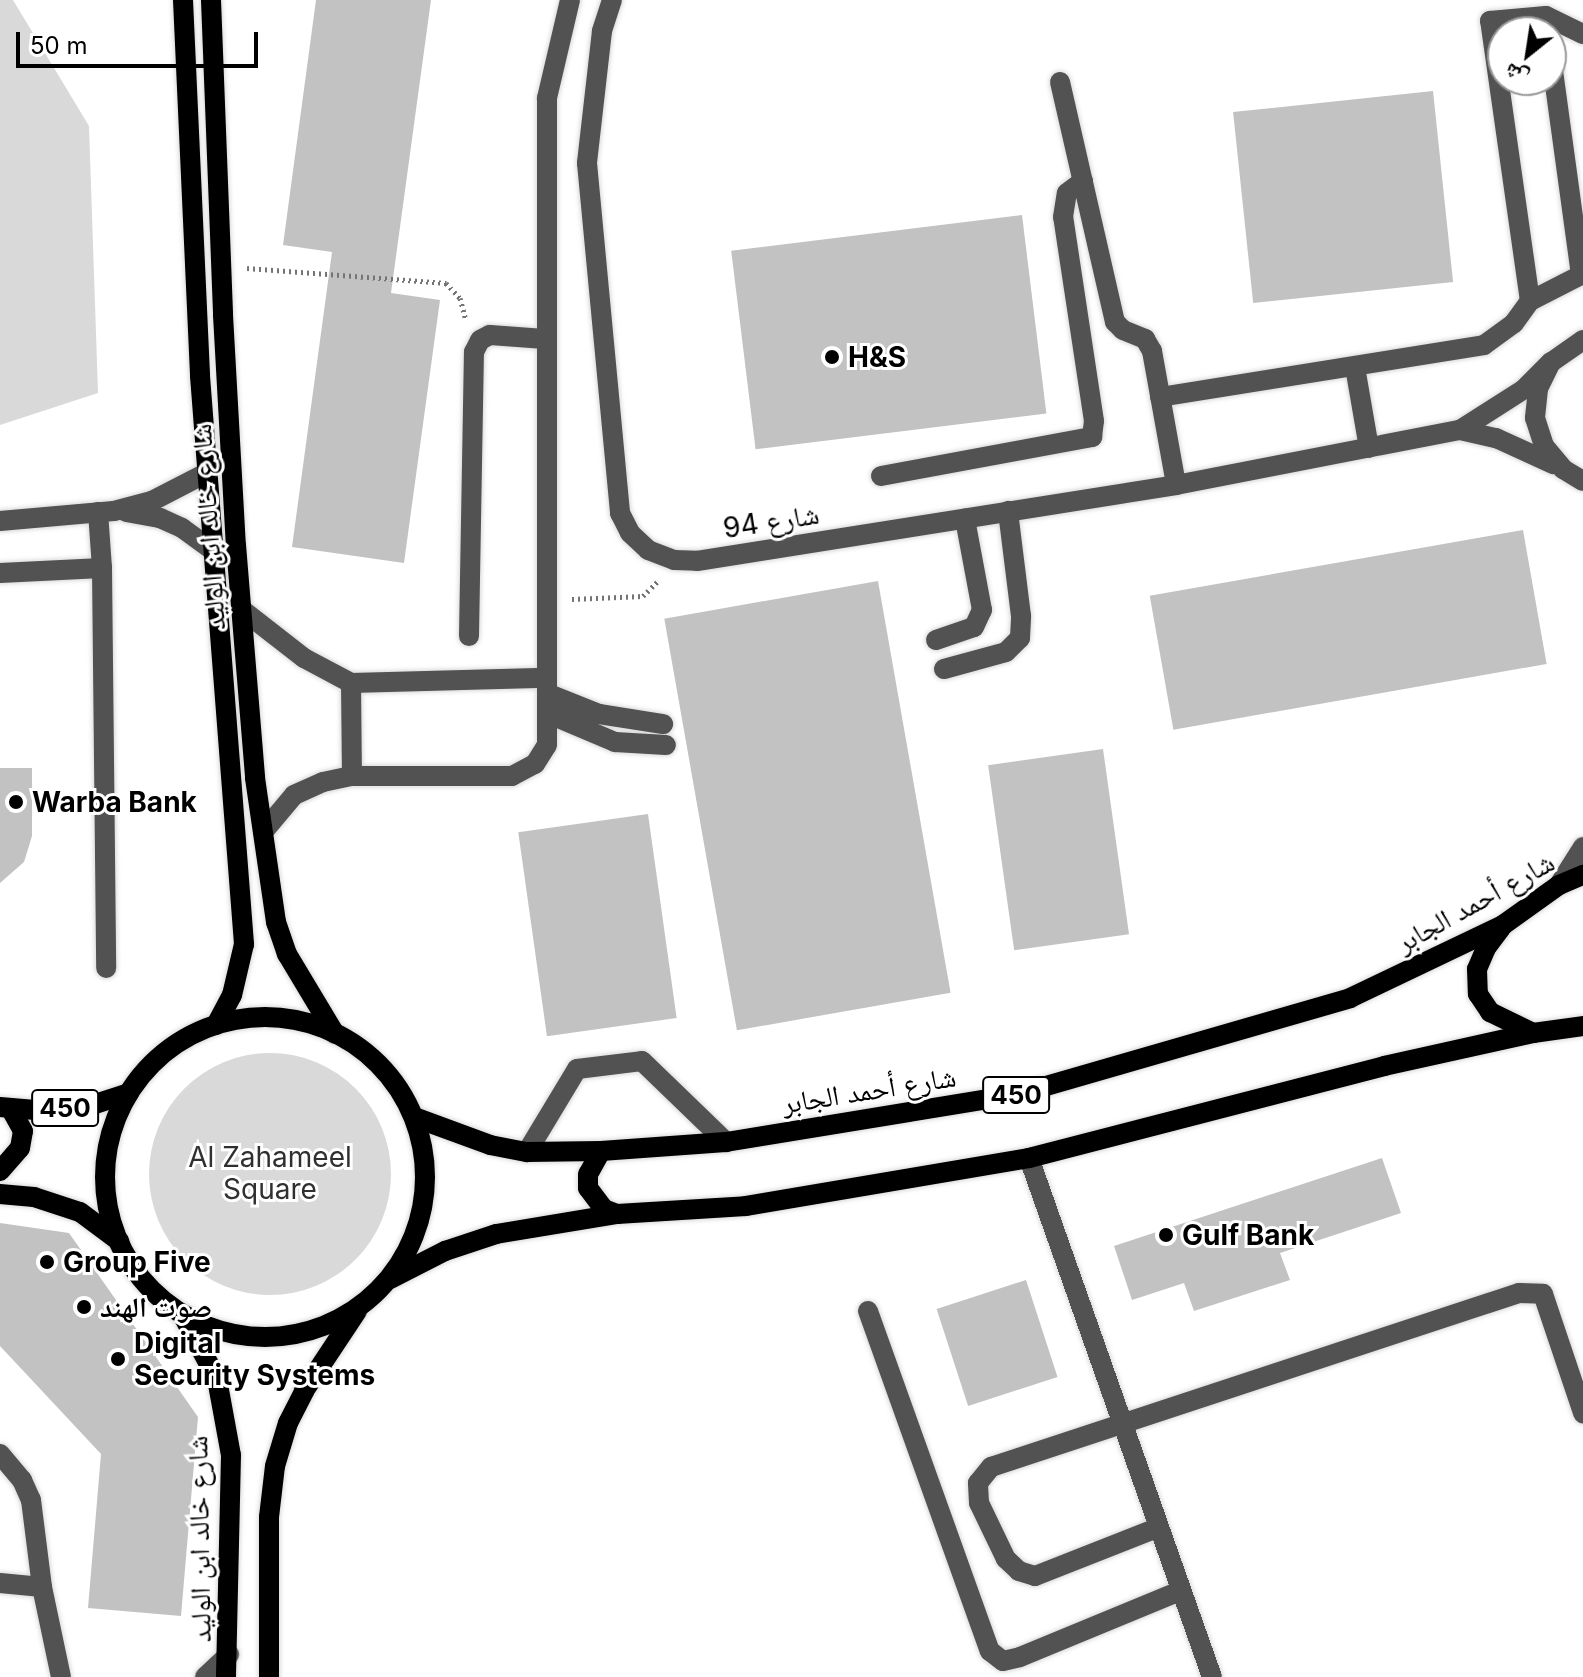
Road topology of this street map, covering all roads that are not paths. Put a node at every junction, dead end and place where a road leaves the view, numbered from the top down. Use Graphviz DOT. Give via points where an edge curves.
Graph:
graph roads {
  1 [pos="183,0"];
  2 [pos="211,0"];
  3 [pos="570,0"];
  4 [pos="612,0"];
  5 [pos="1060,82"];
  6 [pos="1501,96"];
  7 [pos="1557,96"];
  8 [pos="1083,181"];
  9 [pos="1582,274"];
  10 [pos="1530,301"];
  11 [pos="545,339"];
  12 [pos="1583,340"];
  13 [pos="1551,362"];
  14 [pos="1355,367"];
  15 [pos="1160,397"];
  16 [pos="1460,430"];
  17 [pos="1369,448"];
  18 [pos="208,472"];
  19 [pos="881,476"];
  20 [pos="1577,479"];
  21 [pos="1176,485"];
  22 [pos="106,511"];
  23 [pos="1008,511"];
  24 [pos="965,519"];
  25 [pos="0,521"];
  26 [pos="214,551"];
  27 [pos="102,568"];
  28 [pos="0,573"];
  29 [pos="241,609"];
  30 [pos="469,636"];
  31 [pos="936,640"];
  32 [pos="944,669"];
  33 [pos="351,683"];
  34 [pos="548,695"];
  35 [pos="664,734"];
  36 [pos="352,776"];
  37 [pos="263,832"];
  38 [pos="1583,847"];
  39 [pos="1583,875"];
  40 [pos="1559,885"];
  41 [pos="1503,925"];
  42 [pos="106,968"];
  43 [pos="216,1025"];
  44 [pos="1583,1026"];
  45 [pos="1533,1033"];
  46 [pos="335,1034"];
  47 [pos="129,1093"];
  48 [pos="5,1107"];
  49 [pos="414,1117"];
  50 [pos="726,1142"];
  51 [pos="601,1151"];
  52 [pos="527,1152"];
  53 [pos="1029,1158"];
  54 [pos="0,1171"];
  55 [pos="0,1194"];
  56 [pos="617,1214"];
  57 [pos="119,1241"];
  58 [pos="390,1279"];
  59 [pos="360,1307"];
  60 [pos="868,1311"];
  61 [pos="182,1314"];
  62 [pos="1583,1413"];
  63 [pos="1122,1425"];
  64 [pos="0,1454"];
  65 [pos="1157,1528"];
  66 [pos="0,1583"];
  67 [pos="42,1587"];
  68 [pos="1180,1591"];
  69 [pos="229,1655"];
  70 [pos="61,1677"];
  71 [pos="205,1677"];
  72 [pos="226,1677"];
  73 [pos="269,1677"];
  74 [pos="1212,1677"];
  1 -- 18 [label="main road, شارع خالد ابن الوليد"];
  2 -- 29 [label="main road, شارع خالد ابن الوليد"];
  3 -- 11 [label="street" via="547,98"];
  4 -- 24 [label="street, شارع 94" via="602,31 587,163 620,513 630,533 648,550 674,560 697,561"];
  5 -- 8 [label="street"];
  6 -- 10 [label="street"];
  7 -- 9 [label="street"];
  8 -- 15 [label="street" via="1115,322 1149,344"];
  8 -- 19 [label="street" via="1067,193 1063,217 1094,421 1092,437"];
  9 -- 10 [label="street"];
  10 -- 14 [label="street" via="1514,323 1484,345"];
  11 -- 30 [label="street" via="490,335 474,352"];
  11 -- 34 [label="street"];
  12 -- 13 [label="street, شارع 94"];
  13 -- 16 [label="street, شارع 94" via="1524,389"];
  13 -- 20 [label="street" via="1538,389 1535,418 1544,446"];
  14 -- 15 [label="street"];
  14 -- 17 [label="street"];
  15 -- 21 [label="street"];
  16 -- 17 [label="street, شارع 94"];
  16 -- 20 [label="street, شارع 94" via="1530,451"];
  17 -- 21 [label="street, شارع 94"];
  18 -- 22 [label="street" via="152,501"];
  18 -- 26 [label="main road, شارع خالد ابن الوليد"];
  21 -- 23 [label="street, شارع 94"];
  22 -- 25 [label="street"];
  22 -- 26 [label="street" via="160,518"];
  22 -- 27 [label="street"];
  23 -- 24 [label="street, شارع 94"];
  23 -- 32 [label="street" via="1020,638 1006,652"];
  24 -- 31 [label="street" via="982,610 974,627"];
  26 -- 43 [label="main road, شارع خالد ابن الوليد" via="244,944 232,995"];
  27 -- 28 [label="street"];
  27 -- 42 [label="street"];
  29 -- 33 [label="street" via="295,652"];
  29 -- 37 [label="main road, شارع خالد ابن الوليد"];
  33 -- 34 [label="street"];
  33 -- 36 [label="street"];
  34 -- 35 [label="street" via="615,742"];
  34 -- 36 [label="street" via="547,745 535,764 512,776"];
  36 -- 37 [label="street" via="305,788"];
  37 -- 46 [label="main road, شارع خالد ابن الوليد" via="276,922 287,954"];
  38 -- 40 [label="street"];
  39 -- 40 [label="main road, شارع أحمد الجابر / 450"];
  40 -- 41 [label="main road, شارع أحمد الجابر / 450"];
  41 -- 45 [label="main road" via="1477,969 1478,994 1490,1012"];
  41 -- 50 [label="main road, شارع أحمد الجابر / 450" via="1350,998 1137,1061 1018,1094"];
  43 -- 46 [label="main road, 450" via="276,1018"];
  43 -- 47 [label="main road, 450" via="166,1051"];
  44 -- 45 [label="main road, 450"];
  45 -- 53 [label="main road, 450"];
  46 -- 49 [label="main road, 450" via="368,1055 394,1083"];
  47 -- 48 [label="main road, 450" via="47,1111"];
  47 -- 57 [label="main road, 450" via="111,1136 105,1181"];
  48 -- 54 [label="main road" via="23,1131 20,1148"];
  49 -- 52 [label="main road, شارع أحمد الجابر / 450" via="490,1145"];
  49 -- 58 [label="main road, 450" via="426,1184 421,1218"];
  50 -- 51 [label="main road, شارع أحمد الجابر / 450"];
  50 -- 52 [label="street" via="642,1061 577,1069"];
  51 -- 52 [label="main road, شارع أحمد الجابر / 450"];
  51 -- 56 [label="main road" via="588,1174 588,1188 604,1209"];
  53 -- 56 [label="main road, 450" via="746,1206"];
  53 -- 63 [label="street"];
  55 -- 57 [label="main road, 450" via="34,1197 80,1212"];
  56 -- 58 [label="main road, 450" via="496,1234 445,1251"];
  57 -- 61 [label="main road, 450" via="134,1270"];
  58 -- 59 [label="main road, 450"];
  59 -- 61 [label="main road, 450" via="303,1332 253,1337"];
  59 -- 73 [label="main road" via="304,1391 275,1466 269,1517"];
  60 -- 68 [label="street" via="990,1651 1003,1661 1020,1657"];
  61 -- 69 [label="main road, شارع خالد ابن الوليد" via="217,1379 231,1455"];
  62 -- 63 [label="street" via="1543,1294 1519,1293"];
  63 -- 65 [label="street"];
  63 -- 65 [label="street" via="991,1467 978,1483 979,1503 1006,1559 1035,1576"];
  64 -- 67 [label="street" via="31,1500"];
  65 -- 68 [label="street"];
  66 -- 67 [label="street"];
  67 -- 70 [label="street"];
  68 -- 74 [label="street"];
  69 -- 71 [label="street"];
  69 -- 72 [label="main road, شارع خالد ابن الوليد"];
}
